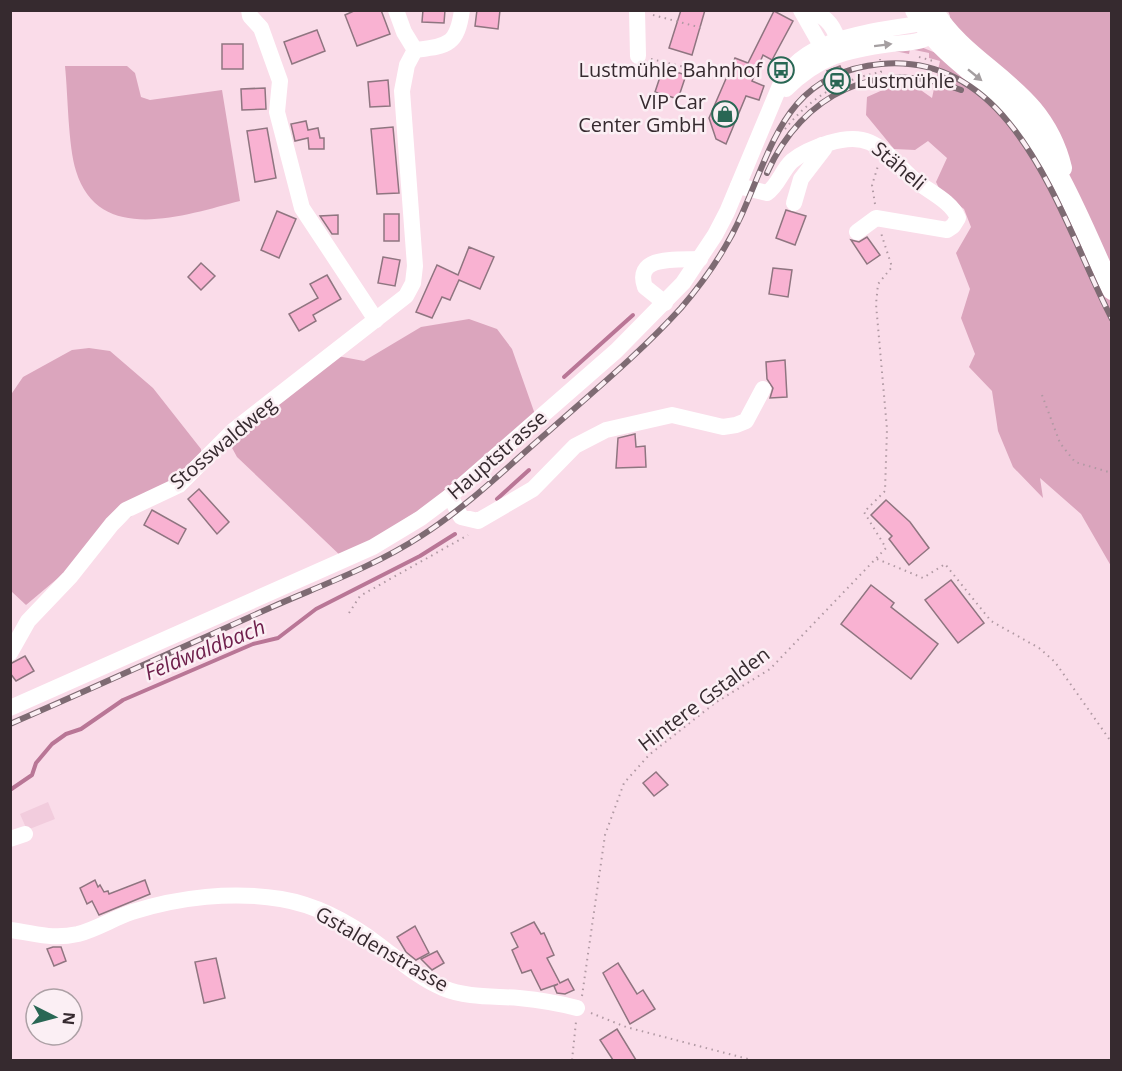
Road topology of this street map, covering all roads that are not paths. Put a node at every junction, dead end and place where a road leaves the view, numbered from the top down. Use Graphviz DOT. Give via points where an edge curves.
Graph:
graph roads {
  1 [pos="249,10"];
  2 [pos="396,10"];
  3 [pos="462,10"];
  4 [pos="801,10"];
  5 [pos="806,10"];
  6 [pos="643,12"];
  7 [pos="928,20"];
  8 [pos="831,47"];
  9 [pos="415,50"];
  10 [pos="638,56"];
  11 [pos="822,145"];
  12 [pos="738,186"];
  13 [pos="794,203"];
  14 [pos="857,232"];
  15 [pos="700,259"];
  16 [pos="1112,290"];
  17 [pos="665,303"];
  18 [pos="376,321"];
  19 [pos="764,389"];
  20 [pos="450,496"];
  21 [pos="10,653"];
  22 [pos="10,708"];
  23 [pos="10,930"];
  24 [pos="577,1008"];
  1 -- 18 [label="street" via="261,27 280,81 277,112 302,208"];
  2 -- 9 [label="street"];
  3 -- 9 [label="street" via="457,33 446,46"];
  4 -- 8 [label="street"];
  5 -- 8 [label="street" via="825,18 834,29"];
  6 -- 10 [label="street"];
  7 -- 8 [label="street"];
  7 -- 16 [label="main road" via="1013,88 1039,118 1060,158 1068,194"];
  8 -- 12 [label="street, Hauptstrasse" via="804,57 785,75"];
  9 -- 18 [label="street, Stosswaldweg" via="407,65 402,91 415,248 413,284 406,296"];
  11 -- 12 [label="street, Stäheli" via="791,162 770,191"];
  11 -- 13 [label="street" via="824,149 801,179"];
  11 -- 14 [label="street, Stäheli" via="862,138 955,210 958,218 947,230 876,218"];
  12 -- 15 [label="street, Hauptstrasse"];
  15 -- 17 [label="street, Hauptstrasse"];
  15 -- 17 [label="street" via="658,261 647,267 643,275 645,287"];
  17 -- 20 [label="street, Hauptstrasse"];
  18 -- 21 [label="street, Stosswaldweg" via="234,430 179,485 126,510 28,621"];
  19 -- 20 [label="street" via="746,421 736,425 723,427 672,415 606,430 575,446 525,495 478,521 457,512"];
  20 -- 22 [label="street, Hauptstrasse" via="373,547"];
  23 -- 24 [label="street, Gstaldenstrasse" via="43,937 77,934 129,913 172,902 244,896 282,899 312,907 347,924 442,988"];
}
